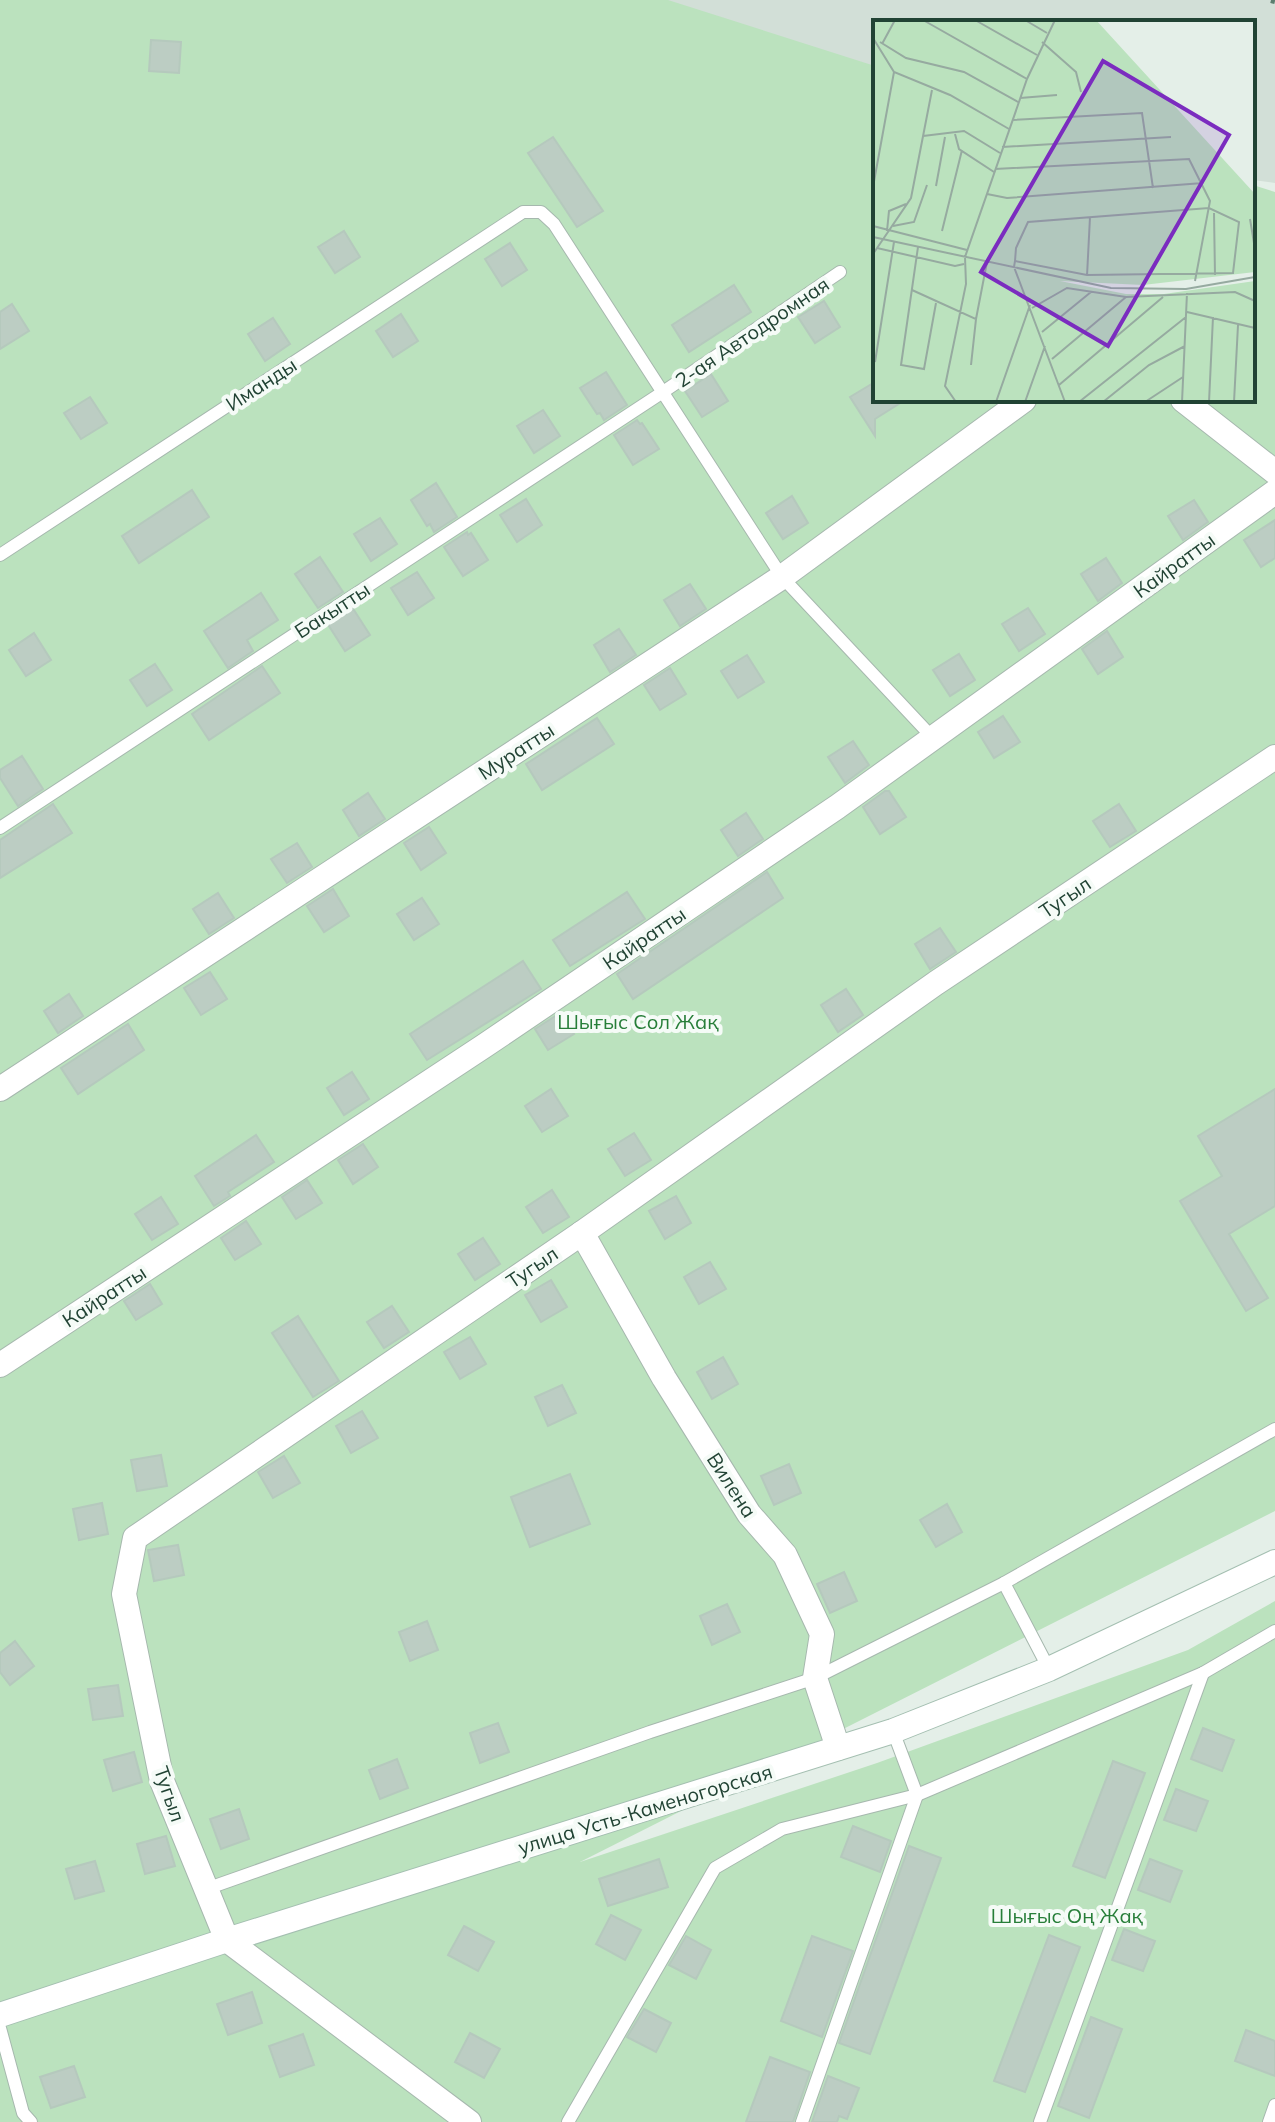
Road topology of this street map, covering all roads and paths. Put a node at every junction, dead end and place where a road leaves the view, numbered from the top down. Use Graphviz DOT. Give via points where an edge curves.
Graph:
graph roads {
  1 [pos="840,272"];
  2 [pos="663,392"];
  3 [pos="1021,402"];
  4 [pos="1186,402"];
  5 [pos="1275,472"];
  6 [pos="1275,492"];
  7 [pos="0,555"];
  8 [pos="782,577"];
  9 [pos="933,738"];
  10 [pos="1275,757"];
  11 [pos="0,828"];
  12 [pos="0,1089"];
  13 [pos="582,1233"];
  14 [pos="0,1365"];
  15 [pos="1275,1429"];
  16 [pos="1275,1562"];
  17 [pos="1004,1583"];
  18 [pos="1275,1631"];
  19 [pos="1049,1669"];
  20 [pos="1203,1673"];
  21 [pos="815,1678"];
  22 [pos="893,1731"];
  23 [pos="838,1748"];
  24 [pos="917,1795"];
  25 [pos="206,1889"];
  26 [pos="227,1940"];
  27 [pos="0,2015"];
  28 [pos="0,2028"];
  29 [pos="1275,2105"];
  30 [pos="31,2122"];
  31 [pos="469,2122"];
  32 [pos="568,2122"];
  33 [pos="802,2122"];
  34 [pos="1040,2122"];
  35 [pos="1269,2122"];
  1 -- 2 [label="lane, 2-ая Автодромная"];
  2 -- 7 [label="lane, Иманды" via="554,224 541,212 523,212"];
  2 -- 8 [label="lane"];
  2 -- 11 [label="lane, Бакытты"];
  3 -- 8 [label="street, Муратты"];
  4 -- 5 [label="street"];
  6 -- 9 [label="street, Кайратты"];
  8 -- 9 [label="lane"];
  8 -- 12 [label="street, Муратты"];
  9 -- 14 [label="street, Кайратты" via="484,1046"];
  10 -- 13 [label="street, Тугыл" via="936,983"];
  13 -- 21 [label="street, Вилена" via="749,1514 785,1555 822,1634"];
  13 -- 25 [label="street, Тугыл" via="135,1538 124,1594 162,1781"];
  15 -- 17 [label="lane"];
  16 -- 19 [label="street, улица Усть-Каменогорская"];
  17 -- 19 [label="lane"];
  17 -- 21 [label="lane"];
  18 -- 20 [label="lane"];
  19 -- 22 [label="street, улица Усть-Каменогорская"];
  20 -- 24 [label="lane"];
  20 -- 34 [label="lane"];
  21 -- 23 [label="street, Вилена"];
  21 -- 25 [label="lane"];
  22 -- 23 [label="street, улица Усть-Каменогорская"];
  22 -- 24 [label="lane"];
  23 -- 26 [label="street, улица Усть-Каменогорская"];
  24 -- 32 [label="lane" via="782,1829 715,1868"];
  24 -- 33 [label="lane"];
  25 -- 26 [label="street, Тугыл"];
  26 -- 27 [label="street, улица Усть-Каменогорская"];
  26 -- 31 [label="street"];
  28 -- 30 [label="lane" via="23,2113"];
  29 -- 35 [label="lane"];
}
